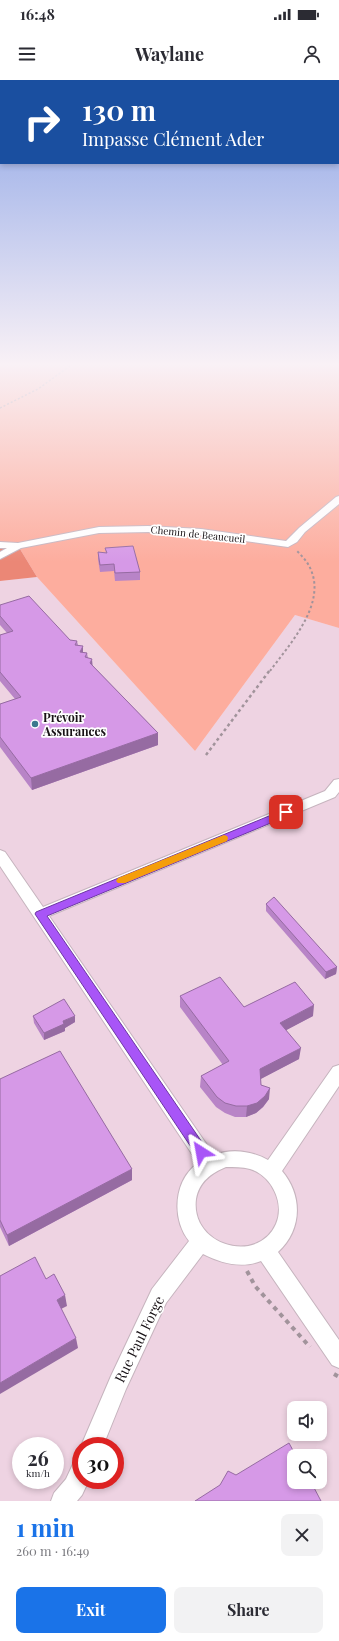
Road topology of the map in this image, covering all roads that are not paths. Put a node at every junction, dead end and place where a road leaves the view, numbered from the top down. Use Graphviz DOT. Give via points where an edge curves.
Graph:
graph roads {
  1 [pos="339,499"];
  2 [pos="0,545"];
  3 [pos="18,546"];
  4 [pos="0,556"];
  5 [pos="339,783"];
  6 [pos="0,855"];
  7 [pos="40,914"];
  8 [pos="339,1072"];
  9 [pos="210,1165"];
  10 [pos="271,1172"];
  11 [pos="201,1241"];
  12 [pos="266,1250"];
  13 [pos="335,1364"];
  14 [pos="96,1437"];
  15 [pos="72,1489"];
  16 [pos="62,1501"];
  1 -- 3 [label="street, Chemin de Beaucueil" via="288,544 200,532 148,529 99,530"];
  2 -- 3 [label="street, Chemin de Beaucueil"];
  3 -- 4 [label="street, Chemin de Beaucueil"];
  5 -- 7 [label="street" via="330,794"];
  6 -- 7 [label="street"];
  7 -- 9 [label="street"];
  8 -- 10 [label="street"];
  9 -- 10 [label="street" via="225,1160 248,1160"];
  9 -- 11 [label="street" via="200,1172 191,1184 186,1201 186,1213 191,1228"];
  10 -- 12 [label="street" via="281,1183 288,1198 289,1215 278,1240"];
  11 -- 12 [label="street" via="224,1254 239,1256"];
  11 -- 14 [label="street, Rue Paul Forge" via="159,1296"];
  12 -- 13 [label="street"];
  15 -- 16 [label="street"];
}
